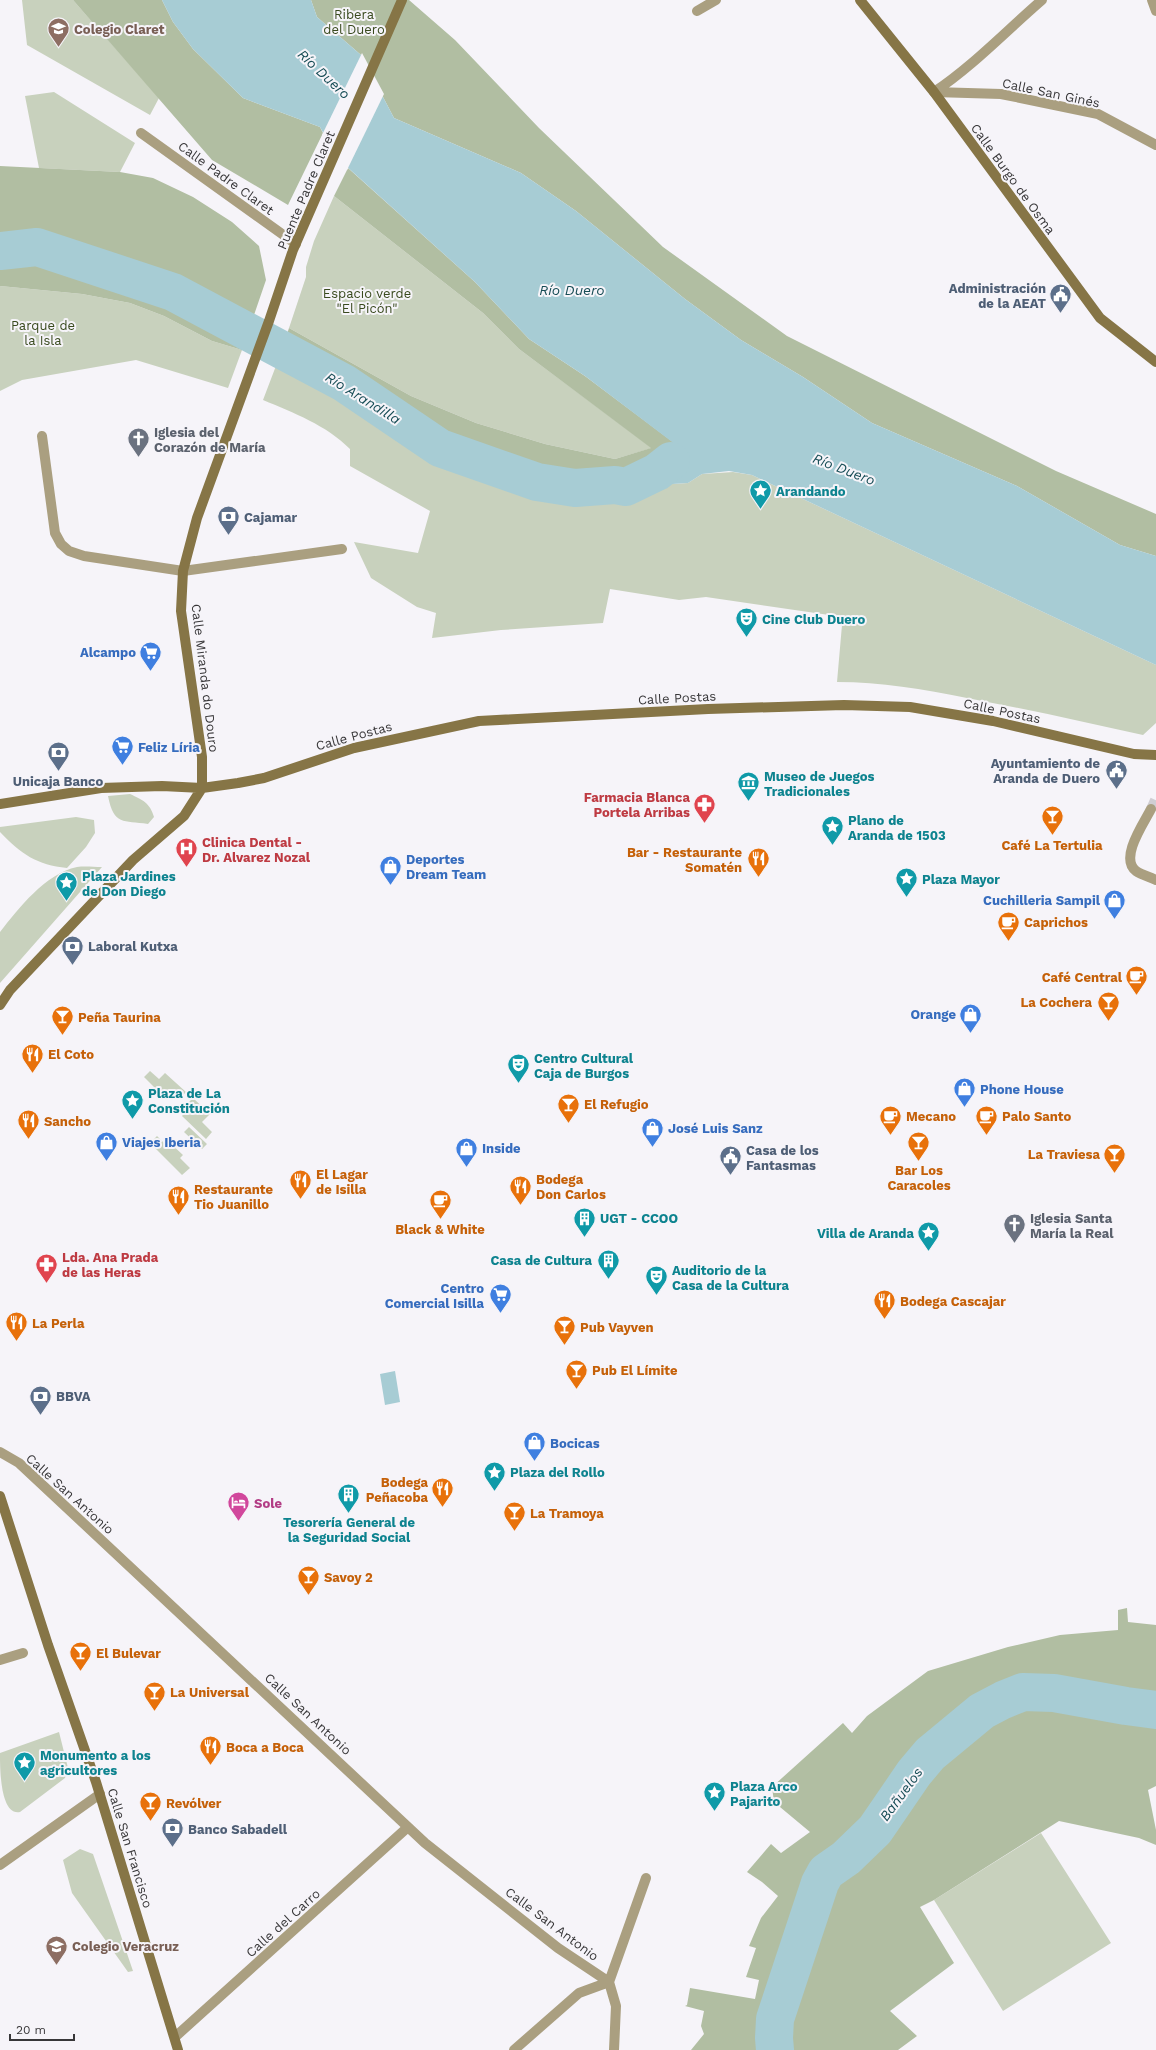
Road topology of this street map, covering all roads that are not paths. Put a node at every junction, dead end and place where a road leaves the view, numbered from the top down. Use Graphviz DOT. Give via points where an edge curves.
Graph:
graph roads {
  1 [pos="402,0"];
  2 [pos="716,0"];
  3 [pos="860,0"];
  4 [pos="1042,0"];
  5 [pos="1152,0"];
  6 [pos="697,11"];
  7 [pos="1156,11"];
  8 [pos="934,92"];
  9 [pos="141,133"];
  10 [pos="1156,145"];
  11 [pos="296,244"];
  12 [pos="1156,362"];
  13 [pos="243,393"];
  14 [pos="42,436"];
  15 [pos="342,548"];
  16 [pos="183,571"];
  17 [pos="1156,755"];
  18 [pos="202,788"];
  19 [pos="0,804"];
  20 [pos="1150,808"];
  21 [pos="1156,880"];
  22 [pos="0,1006"];
  23 [pos="0,1452"];
  24 [pos="0,1496"];
  25 [pos="23,1653"];
  26 [pos="0,1660"];
  27 [pos="100,1794"];
  28 [pos="408,1827"];
  29 [pos="0,1865"];
  30 [pos="646,1878"];
  31 [pos="609,1982"];
  32 [pos="175,2038"];
  33 [pos="178,2050"];
  34 [pos="514,2050"];
  35 [pos="614,2050"];
  1 -- 11 [label="street, Puente Padre Claret"];
  2 -- 6 [label="street"];
  3 -- 8 [label="street, Calle Burgo de Osma"];
  4 -- 8 [label="street" via="956,78"];
  5 -- 7 [label="street"];
  8 -- 10 [label="street, Calle San Ginés" via="1001,94 1098,114"];
  8 -- 12 [label="street, Calle Burgo de Osma" via="1100,318"];
  9 -- 11 [label="street, Calle Padre Claret"];
  11 -- 13 [label="street, Puente Padre Claret"];
  13 -- 16 [label="street, Calle Miranda do Douro" via="197,518"];
  14 -- 16 [label="street" via="56,533 61,544 69,551 84,556"];
  15 -- 16 [label="street"];
  16 -- 18 [label="street, Calle Miranda do Douro" via="181,611 202,757"];
  17 -- 18 [label="street, Calle Postas" via="1134,754 993,721 910,706 844,705 716,709 478,721 354,748 264,778"];
  18 -- 19 [label="street" via="101,788"];
  18 -- 22 [label="street" via="184,816 133,860 10,990"];
  20 -- 21 [label="street" via="1130,851 1130,862 1135,870"];
  23 -- 28 [label="street, Calle San Antonio" via="19,1463"];
  24 -- 27 [label="street, Calle San Francisco"];
  25 -- 26 [label="street"];
  27 -- 29 [label="street"];
  27 -- 32 [label="street, Calle San Francisco"];
  28 -- 31 [label="street, Calle San Antonio" via="558,1948"];
  28 -- 32 [label="street, Calle del Carro"];
  30 -- 31 [label="street"];
  31 -- 34 [label="street" via="579,1993"];
  31 -- 35 [label="street" via="616,2006"];
  32 -- 33 [label="street, Calle San Francisco"];
}
